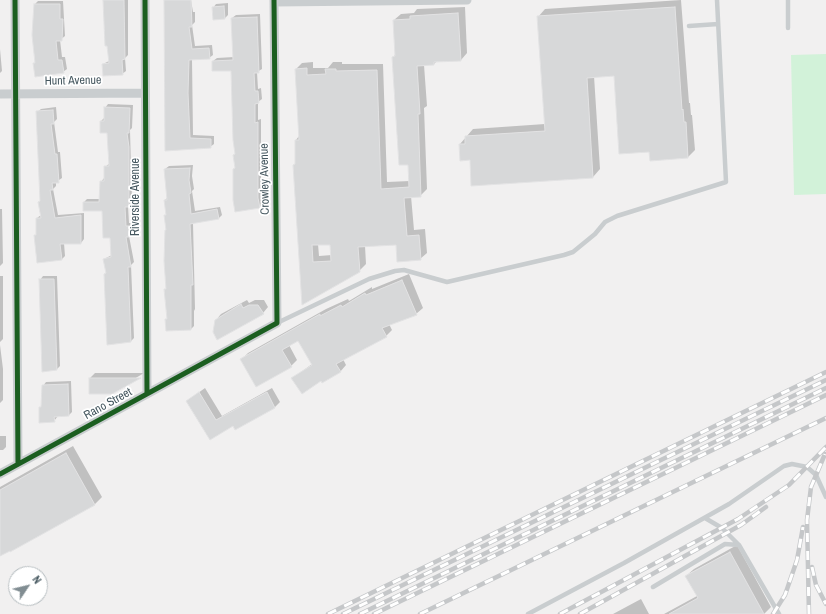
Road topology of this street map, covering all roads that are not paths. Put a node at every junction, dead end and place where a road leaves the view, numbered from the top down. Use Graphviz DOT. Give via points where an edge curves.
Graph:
graph roads {
  1 [pos="15,0"];
  2 [pos="145,0"];
  3 [pos="404,0"];
  4 [pos="467,0"];
  5 [pos="717,0"];
  6 [pos="788,0"];
  7 [pos="274,1"];
  8 [pos="718,24"];
  9 [pos="689,26"];
  10 [pos="788,28"];
  11 [pos="146,93"];
  12 [pos="0,94"];
  13 [pos="16,94"];
  14 [pos="277,323"];
  15 [pos="147,394"];
  16 [pos="18,464"];
  17 [pos="0,474"];
  18 [pos="826,497"];
  19 [pos="705,518"];
  20 [pos="739,545"];
  21 [pos="653,587"];
  22 [pos="528,614"];
  23 [pos="779,614"];
  1 -- 13 [label="street"];
  2 -- 11 [label="street, Riverside Avenue"];
  3 -- 4 [label="street"];
  3 -- 7 [label="street"];
  5 -- 8 [label="lane"];
  6 -- 10 [label="lane"];
  7 -- 14 [label="street, Crowley Avenue"];
  8 -- 9 [label="lane"];
  8 -- 14 [label="lane" via="726,182 617,216 605,222 573,252 564,255 447,282 404,270 395,271 369,279"];
  11 -- 13 [label="street, Hunt Avenue"];
  11 -- 15 [label="street, Riverside Avenue"];
  12 -- 13 [label="street, Hunt Avenue"];
  13 -- 16 [label="street"];
  14 -- 15 [label="street, Rano Street"];
  15 -- 16 [label="street, Rano Street"];
  16 -- 17 [label="street, Rano Street"];
  18 -- 19 [label="lane" via="816,475 807,467 792,464 775,471"];
  19 -- 20 [label="lane" via="722,528"];
  19 -- 22 [label="lane"];
  20 -- 21 [label="lane" via="725,544"];
  20 -- 23 [label="lane"];
}
